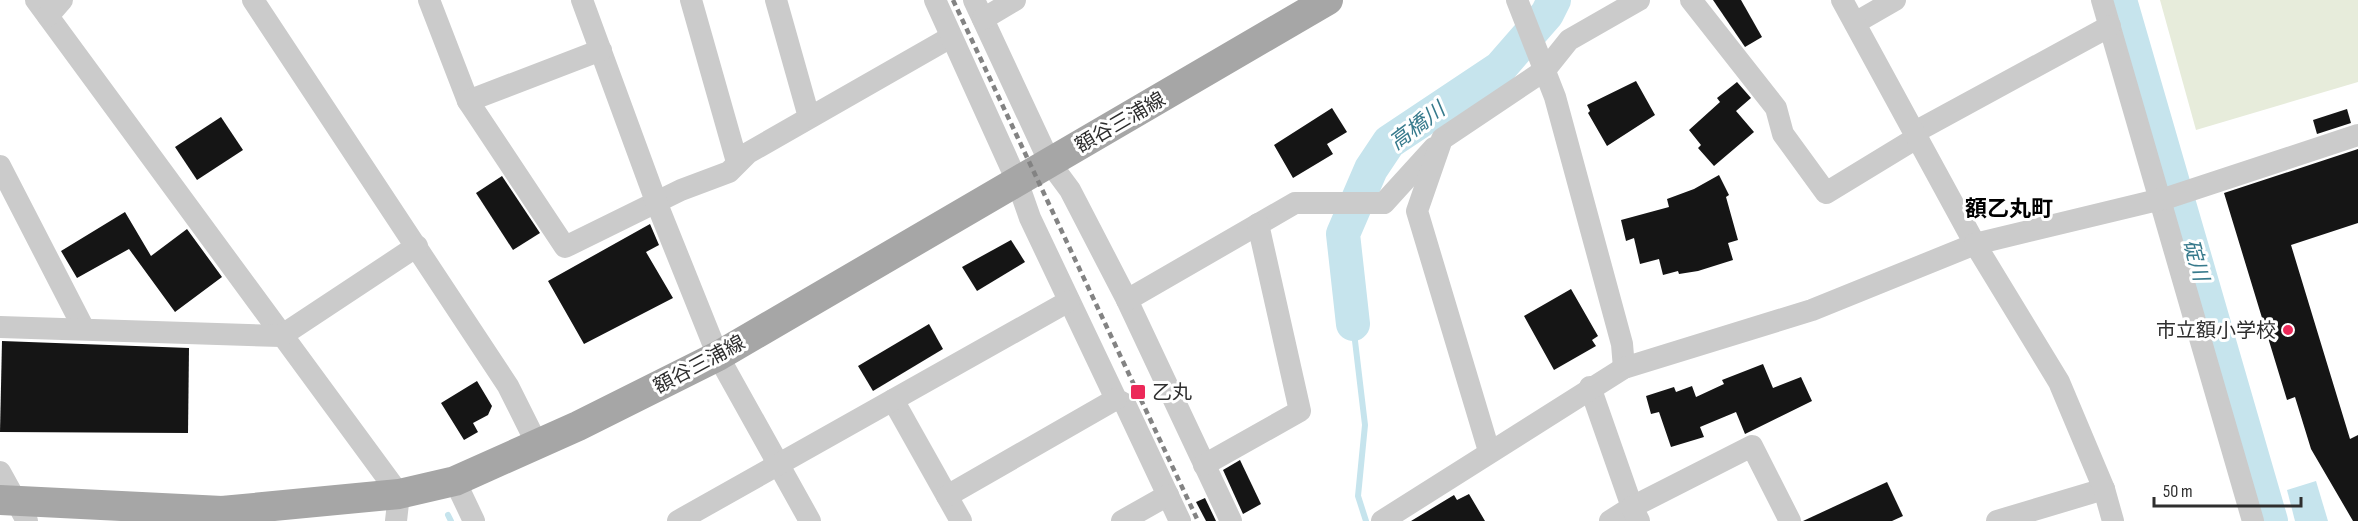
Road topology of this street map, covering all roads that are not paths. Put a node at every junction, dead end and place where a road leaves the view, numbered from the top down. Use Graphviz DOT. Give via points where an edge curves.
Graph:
graph roads {
  1 [pos="253,0"];
  2 [pos="429,0"];
  3 [pos="582,0"];
  4 [pos="691,0"];
  5 [pos="776,0"];
  6 [pos="935,0"];
  7 [pos="1015,0"];
  8 [pos="1328,0"];
  9 [pos="1639,0"];
  10 [pos="1691,0"];
  11 [pos="1842,0"];
  12 [pos="1896,0"];
  13 [pos="2102,0"];
  14 [pos="1518,2"];
  15 [pos="48,5"];
  16 [pos="978,10"];
  17 [pos="1855,23"];
  18 [pos="2110,26"];
  19 [pos="951,37"];
  20 [pos="601,50"];
  21 [pos="1542,62"];
  22 [pos="468,101"];
  23 [pos="809,117"];
  24 [pos="1916,135"];
  25 [pos="2358,135"];
  26 [pos="1442,139"];
  27 [pos="737,162"];
  28 [pos="1050,163"];
  29 [pos="0,166"];
  30 [pos="1017,181"];
  31 [pos="2171,196"];
  32 [pos="657,204"];
  33 [pos="1258,224"];
  34 [pos="1975,244"];
  35 [pos="417,246"];
  36 [pos="1069,300"];
  37 [pos="1126,300"];
  38 [pos="0,327"];
  39 [pos="84,329"];
  40 [pos="281,336"];
  41 [pos="718,356"];
  42 [pos="1623,368"];
  43 [pos="1590,387"];
  44 [pos="1116,399"];
  45 [pos="894,400"];
  46 [pos="537,444"];
  47 [pos="1489,451"];
  48 [pos="778,465"];
  49 [pos="1204,465"];
  50 [pos="0,472"];
  51 [pos="449,482"];
  52 [pos="2104,489"];
  53 [pos="1168,495"];
  54 [pos="947,496"];
  55 [pos="401,502"];
  56 [pos="14,507"];
  57 [pos="1636,514"];
  58 [pos="1389,516"];
  59 [pos="474,521"];
  60 [pos="678,521"];
  61 [pos="810,521"];
  62 [pos="961,521"];
  63 [pos="1122,521"];
  64 [pos="1180,521"];
  65 [pos="1231,521"];
  66 [pos="1610,521"];
  67 [pos="1790,521"];
  68 [pos="1997,521"];
  69 [pos="2113,521"];
  70 [pos="2253,521"];
  1 -- 35 [label="street"];
  2 -- 22 [label="street"];
  3 -- 20 [label="street"];
  4 -- 27 [label="street"];
  5 -- 23 [label="street"];
  6 -- 19 [label="street"];
  7 -- 16 [label="street"];
  8 -- 28 [label="main road, 額谷三浦線"];
  9 -- 21 [label="street" via="1569,40"];
  10 -- 24 [label="street" via="1776,108 1783,134 1826,193"];
  11 -- 17 [label="street"];
  12 -- 17 [label="street"];
  13 -- 18 [label="street"];
  14 -- 21 [label="street"];
  15 -- 40 [label="street"];
  16 -- 28 [label="street"];
  17 -- 24 [label="street"];
  18 -- 24 [label="street"];
  18 -- 31 [label="street"];
  19 -- 23 [label="street"];
  19 -- 30 [label="street"];
  20 -- 22 [label="street"];
  20 -- 32 [label="street"];
  21 -- 26 [label="street"];
  21 -- 42 [label="street" via="1622,344"];
  22 -- 32 [label="street" via="565,247"];
  23 -- 27 [label="street"];
  24 -- 34 [label="street"];
  25 -- 31 [label="street"];
  26 -- 33 [label="street" via="1384,203 1295,203"];
  26 -- 47 [label="street" via="1417,211"];
  27 -- 32 [label="street" via="729,172 681,190"];
  28 -- 30 [label="main road, 額谷三浦線"];
  28 -- 37 [label="street" via="1070,190"];
  29 -- 39 [label="street"];
  30 -- 36 [label="street"];
  30 -- 41 [label="main road, 額谷三浦線"];
  31 -- 34 [label="street"];
  31 -- 70 [label="street"];
  32 -- 41 [label="street"];
  33 -- 37 [label="street"];
  33 -- 49 [label="street" via="1300,411"];
  34 -- 42 [label="street" via="1812,310"];
  34 -- 52 [label="street" via="2059,382"];
  35 -- 40 [label="street"];
  35 -- 46 [label="street" via="508,386"];
  36 -- 44 [label="street"];
  36 -- 45 [label="street"];
  37 -- 49 [label="street"];
  38 -- 39 [label="street"];
  39 -- 40 [label="street"];
  40 -- 55 [label="street"];
  41 -- 46 [label="main road, 額谷三浦線"];
  41 -- 48 [label="street"];
  42 -- 43 [label="street"];
  43 -- 47 [label="street"];
  43 -- 57 [label="street"];
  44 -- 53 [label="street" via="1125,404"];
  44 -- 54 [label="street"];
  45 -- 48 [label="street"];
  45 -- 54 [label="street"];
  46 -- 51 [label="main road, 額谷三浦線"];
  47 -- 58 [label="street"];
  48 -- 60 [label="street"];
  48 -- 61 [label="street"];
  49 -- 65 [label="street"];
  50 -- 56 [label="street"];
  51 -- 55 [label="main road, 額谷三浦線"];
  51 -- 59 [label="street"];
  52 -- 68 [label="street"];
  52 -- 69 [label="street"];
  53 -- 63 [label="street"];
  53 -- 64 [label="street"];
  54 -- 62 [label="street"];
  55 -- 56 [label="main road, 額谷三浦線" via="222,511"];
  57 -- 66 [label="street"];
  57 -- 67 [label="street" via="1752,446"];
}
